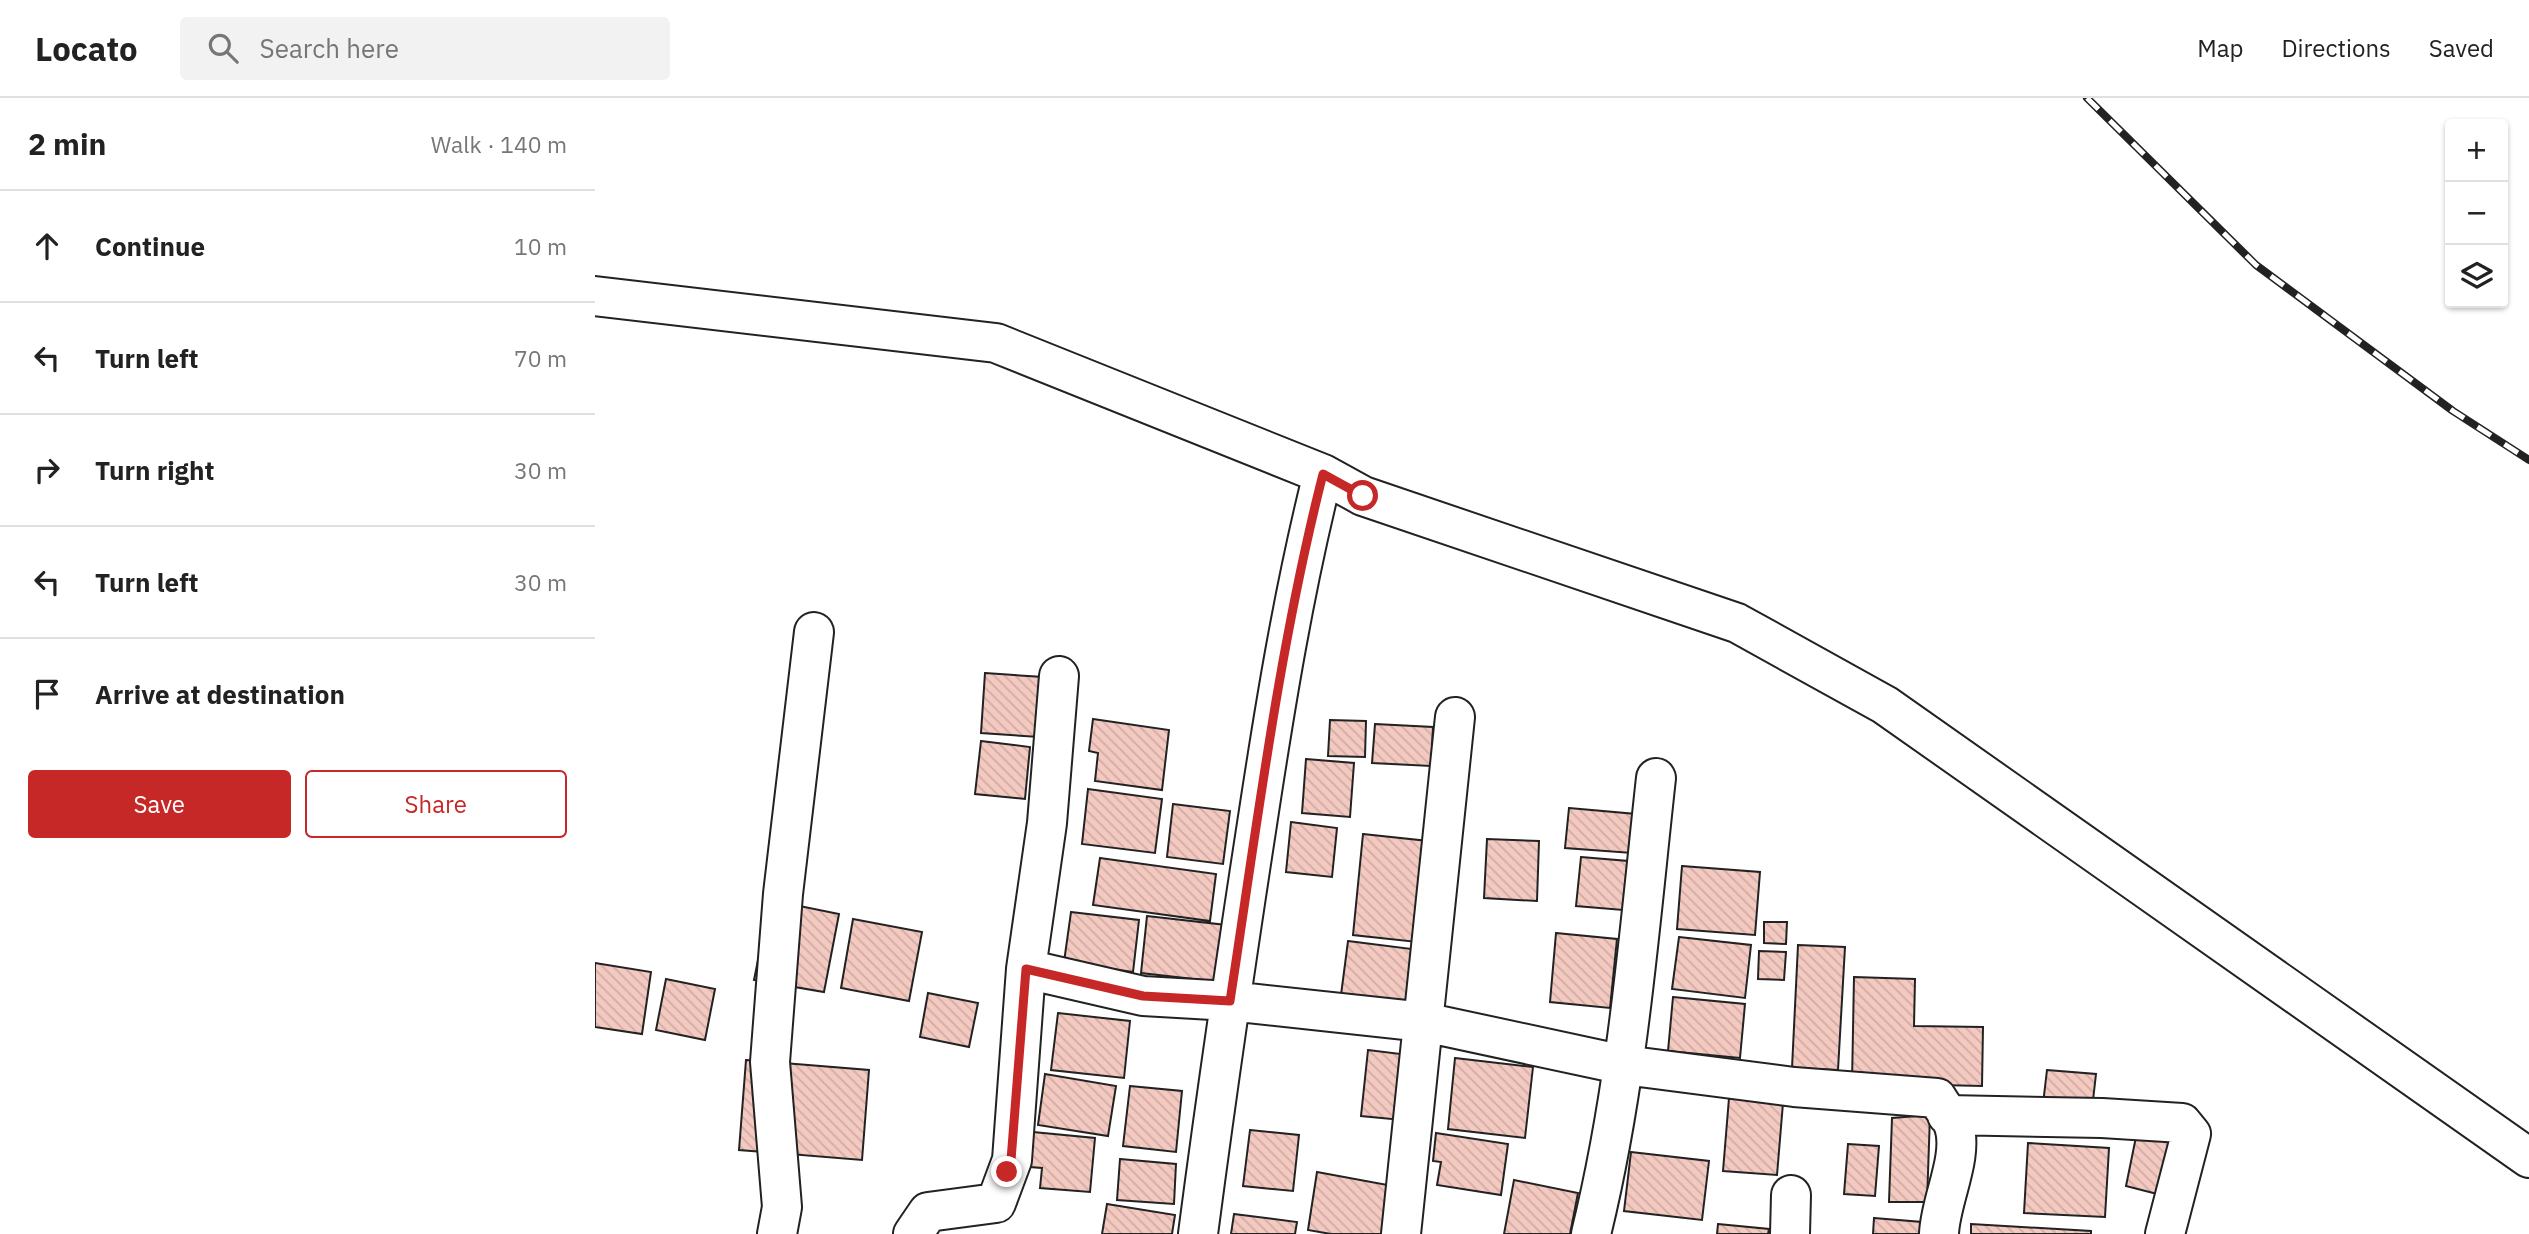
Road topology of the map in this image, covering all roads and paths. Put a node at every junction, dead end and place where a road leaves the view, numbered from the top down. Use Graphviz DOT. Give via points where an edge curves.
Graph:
graph roads {
  1 [pos="595,296"];
  2 [pos="1323,474"];
  3 [pos="814,632"];
  4 [pos="1059,676"];
  5 [pos="1455,717"];
  6 [pos="1656,778"];
  7 [pos="1026,969"];
  8 [pos="1230,1001"];
  9 [pos="1424,1022"];
  10 [pos="1624,1065"];
  11 [pos="1947,1115"];
  12 [pos="2529,1158"];
  13 [pos="1791,1195"];
  14 [pos="777,1234"];
  15 [pos="913,1234"];
  16 [pos="1198,1234"];
  17 [pos="1401,1234"];
  18 [pos="1591,1234"];
  19 [pos="1790,1234"];
  20 [pos="1939,1234"];
  21 [pos="2165,1234"];
  1 -- 2 [label="street" via="996,343"];
  2 -- 8 [label="street" via="1282,662"];
  2 -- 12 [label="street" via="1363,496 1737,623 1885,705"];
  3 -- 14 [label="street" via="783,894 770,1062 782,1207"];
  4 -- 7 [label="street" via="1047,823"];
  5 -- 9 [label="street"];
  6 -- 10 [label="street"];
  7 -- 8 [label="street" via="1143,996"];
  7 -- 15 [label="street" via="1011,1160 996,1203 928,1212"];
  8 -- 9 [label="street"];
  8 -- 16 [label="street"];
  9 -- 10 [label="street"];
  9 -- 17 [label="street"];
  10 -- 11 [label="street" via="1794,1087 1937,1098"];
  10 -- 18 [label="street"];
  11 -- 20 [label="street" via="1954,1126 1956,1150"];
  11 -- 21 [label="street" via="2182,1123 2191,1134"];
  13 -- 19 [label="street"];
}
